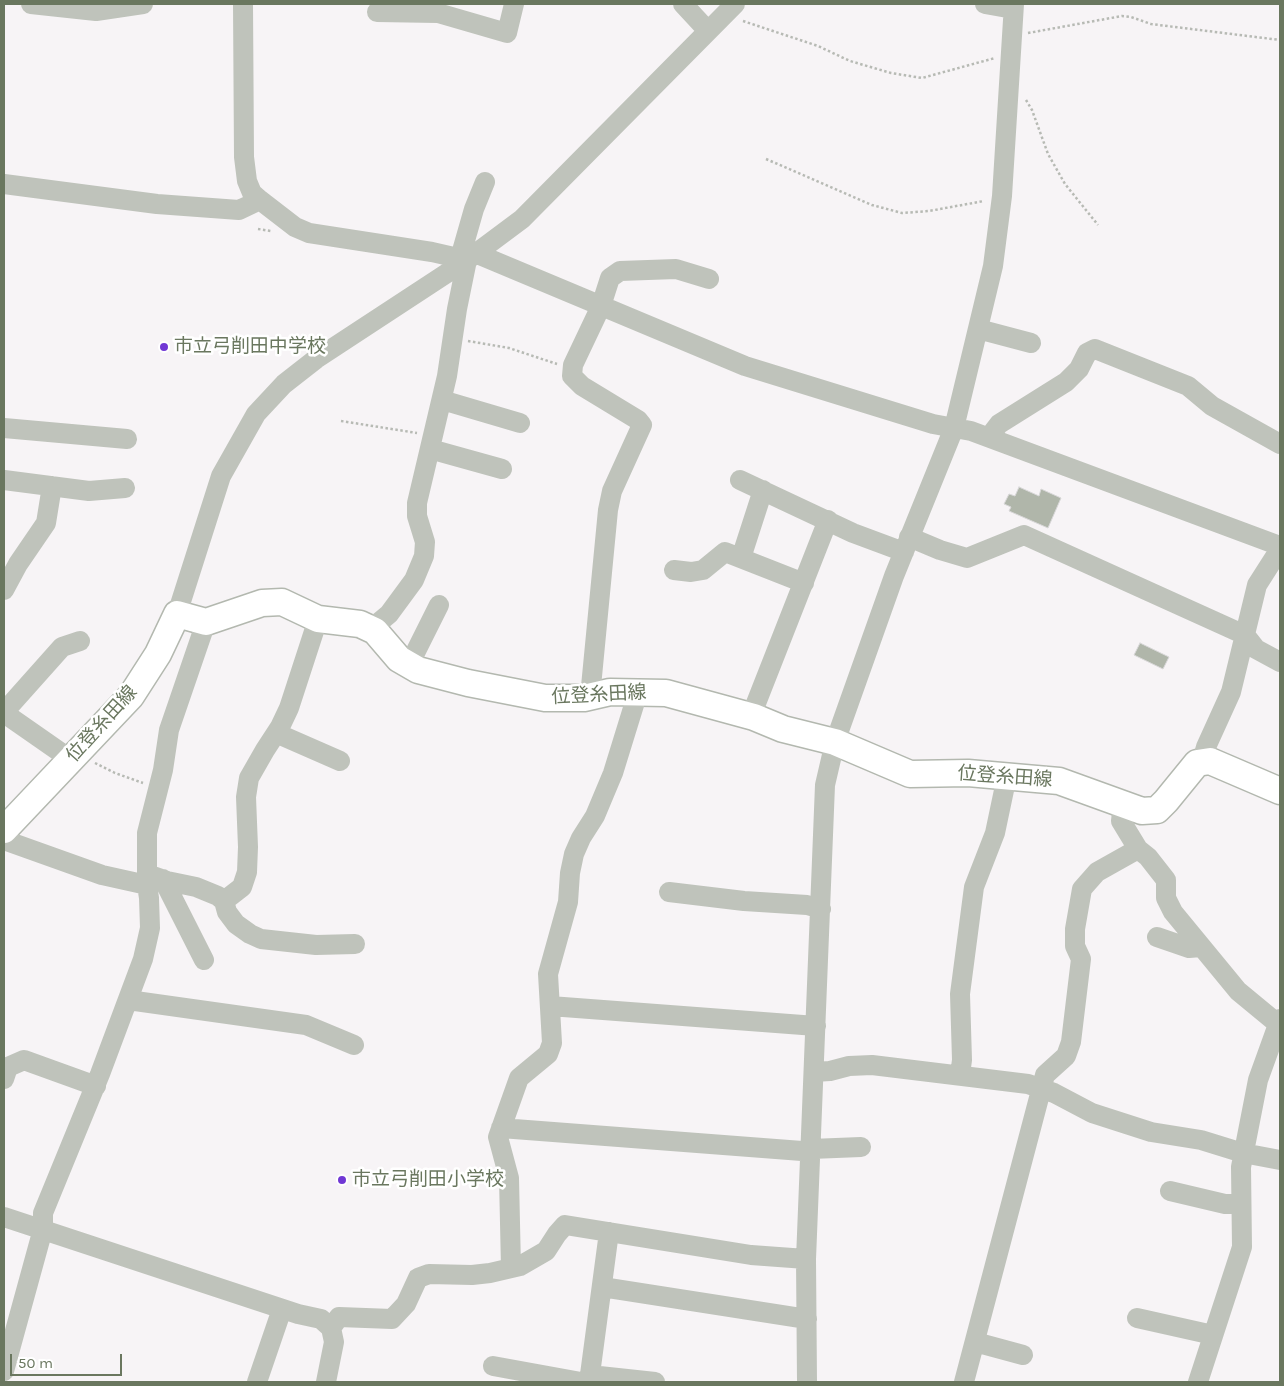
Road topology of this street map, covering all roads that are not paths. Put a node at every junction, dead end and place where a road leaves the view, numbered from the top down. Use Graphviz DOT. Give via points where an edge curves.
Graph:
graph roads {
  1 [pos="31,4"];
  2 [pos="143,4"];
  3 [pos="243,4"];
  4 [pos="514,4"];
  5 [pos="682,4"];
  6 [pos="985,4"];
  7 [pos="1013,6"];
  8 [pos="730,9"];
  9 [pos="377,12"];
  10 [pos="708,31"];
  11 [pos="485,182"];
  12 [pos="4,184"];
  13 [pos="260,200"];
  14 [pos="467,257"];
  15 [pos="709,279"];
  16 [pos="602,306"];
  17 [pos="978,329"];
  18 [pos="1031,344"];
  19 [pos="442,400"];
  20 [pos="520,423"];
  21 [pos="4,428"];
  22 [pos="954,428"];
  23 [pos="989,437"];
  24 [pos="127,439"];
  25 [pos="431,443"];
  26 [pos="1280,444"];
  27 [pos="502,469"];
  28 [pos="4,480"];
  29 [pos="740,480"];
  30 [pos="52,486"];
  31 [pos="125,488"];
  32 [pos="763,490"];
  33 [pos="828,520"];
  34 [pos="907,544"];
  35 [pos="1280,548"];
  36 [pos="741,558"];
  37 [pos="674,570"];
  38 [pos="804,583"];
  39 [pos="4,590"];
  40 [pos="439,605"];
  41 [pos="177,614"];
  42 [pos="318,619"];
  43 [pos="206,622"];
  44 [pos="371,629"];
  45 [pos="1245,635"];
  46 [pos="80,641"];
  47 [pos="1280,662"];
  48 [pos="409,665"];
  49 [pos="638,692"];
  50 [pos="590,697"];
  51 [pos="4,712"];
  52 [pos="751,716"];
  53 [pos="276,733"];
  54 [pos="835,742"];
  55 [pos="73,756"];
  56 [pos="1202,761"];
  57 [pos="340,762"];
  58 [pos="1007,776"];
  59 [pos="1280,791"];
  60 [pos="1123,804"];
  61 [pos="4,830"];
  62 [pos="4,840"];
  63 [pos="1138,849"];
  64 [pos="152,880"];
  65 [pos="756,890"];
  66 [pos="669,892"];
  67 [pos="224,901"];
  68 [pos="821,901"];
  69 [pos="1156,937"];
  70 [pos="355,944"];
  71 [pos="1201,947"];
  72 [pos="204,960"];
  73 [pos="128,1000"];
  74 [pos="550,1006"];
  75 [pos="1279,1021"];
  76 [pos="816,1026"];
  77 [pos="354,1044"];
  78 [pos="814,1072"];
  79 [pos="960,1075"];
  80 [pos="4,1079"];
  81 [pos="96,1086"];
  82 [pos="1041,1088"];
  83 [pos="501,1128"];
  84 [pos="861,1147"];
  85 [pos="811,1149"];
  86 [pos="1243,1153"];
  87 [pos="1280,1160"];
  88 [pos="1170,1191"];
  89 [pos="1241,1204"];
  90 [pos="4,1217"];
  91 [pos="42,1229"];
  92 [pos="609,1232"];
  93 [pos="806,1259"];
  94 [pos="511,1268"];
  95 [pos="602,1287"];
  96 [pos="282,1309"];
  97 [pos="1137,1318"];
  98 [pos="806,1319"];
  99 [pos="332,1328"];
  100 [pos="1213,1334"];
  101 [pos="975,1342"];
  102 [pos="1024,1355"];
  103 [pos="493,1366"];
  104 [pos="4,1371"];
  105 [pos="587,1380"];
  106 [pos="257,1382"];
  107 [pos="326,1382"];
  108 [pos="655,1382"];
  109 [pos="808,1382"];
  110 [pos="964,1382"];
  111 [pos="1198,1382"];
  1 -- 2 [label="street" via="96,11"];
  3 -- 13 [label="street" via="246,181"];
  4 -- 9 [label="street" via="507,33 438,12"];
  5 -- 10 [label="street"];
  6 -- 7 [label="street"];
  7 -- 17 [label="street" via="1002,196 993,266"];
  8 -- 10 [label="street"];
  10 -- 14 [label="street" via="522,219"];
  11 -- 14 [label="street" via="474,209"];
  12 -- 13 [label="street" via="157,204 238,210"];
  13 -- 14 [label="street" via="295,227 309,233"];
  14 -- 16 [label="street"];
  14 -- 19 [label="street"];
  14 -- 41 [label="street" via="316,359 284,384 256,414 221,476"];
  15 -- 16 [label="street" via="676,270 620,271 610,278"];
  16 -- 22 [label="street" via="745,366"];
  16 -- 50 [label="street" via="582,344 572,376 642,425 612,491 608,510"];
  17 -- 18 [label="street"];
  17 -- 22 [label="street"];
  19 -- 20 [label="street"];
  19 -- 25 [label="street"];
  21 -- 24 [label="street"];
  22 -- 23 [label="street"];
  22 -- 34 [label="street"];
  23 -- 26 [label="street" via="999,424 1066,382 1079,369 1087,353 1095,349 1188,386 1212,406"];
  23 -- 35 [label="street"];
  25 -- 27 [label="street"];
  25 -- 44 [label="street" via="417,503 425,542 424,556 414,580 389,614"];
  28 -- 30 [label="street"];
  29 -- 32 [label="street"];
  30 -- 31 [label="street" via="89,491"];
  30 -- 39 [label="street" via="46,524"];
  32 -- 33 [label="street"];
  32 -- 36 [label="street"];
  33 -- 34 [label="street" via="853,532"];
  33 -- 38 [label="street"];
  34 -- 45 [label="street" via="967,558 1024,535"];
  34 -- 54 [label="street"];
  35 -- 45 [label="street" via="1257,585"];
  36 -- 37 [label="street" via="725,552 703,570"];
  36 -- 38 [label="street"];
  38 -- 52 [label="street"];
  40 -- 48 [label="street"];
  41 -- 43 [label="main road"];
  41 -- 55 [label="main road, 位登糸田線" via="158,654 131,696"];
  42 -- 43 [label="main road" via="282,602 262,604"];
  42 -- 44 [label="main road" via="360,624"];
  42 -- 53 [label="street" via="289,708"];
  43 -- 64 [label="street" via="171,722 147,832"];
  44 -- 48 [label="main road, 位登糸田線" via="398,659"];
  45 -- 47 [label="street" via="1256,649"];
  45 -- 56 [label="street" via="1231,692"];
  46 -- 51 [label="street" via="62,648"];
  48 -- 50 [label="main road, 位登糸田線" via="468,683 545,698"];
  49 -- 50 [label="main road, 位登糸田線" via="610,692"];
  49 -- 52 [label="main road, 位登糸田線" via="666,693"];
  49 -- 74 [label="street" via="613,773 574,854 568,902 548,974"];
  51 -- 55 [label="street"];
  52 -- 54 [label="main road, 位登糸田線" via="783,729"];
  53 -- 57 [label="street"];
  53 -- 67 [label="street" via="249,778 246,797 248,872 242,887"];
  54 -- 58 [label="main road, 位登糸田線" via="910,774"];
  54 -- 68 [label="street" via="825,785"];
  55 -- 61 [label="main road, 位登糸田線"];
  56 -- 59 [label="main road" via="1210,761"];
  56 -- 60 [label="main road, 位登糸田線" via="1157,810 1142,811"];
  58 -- 60 [label="main road, 位登糸田線" via="1059,780"];
  58 -- 79 [label="street" via="994,833 974,886 960,994"];
  60 -- 63 [label="street" via="1121,821"];
  62 -- 64 [label="street" via="102,875"];
  63 -- 71 [label="street" via="1166,880 1166,898 1173,912"];
  63 -- 82 [label="street" via="1097,872 1082,889 1075,929 1075,946 1081,959 1071,1042 1066,1056 1045,1075"];
  64 -- 67 [label="street" via="196,887"];
  64 -- 72 [label="street"];
  64 -- 73 [label="street" via="150,928"];
  65 -- 68 [label="street"];
  66 -- 68 [label="street" via="807,905"];
  67 -- 70 [label="street" via="236,924 261,939 316,945"];
  68 -- 76 [label="street"];
  69 -- 71 [label="street" via="1189,948"];
  71 -- 75 [label="street" via="1238,991"];
  73 -- 77 [label="street" via="306,1024"];
  73 -- 81 [label="street"];
  74 -- 76 [label="street"];
  74 -- 83 [label="street" via="552,1042 548,1054 519,1078"];
  75 -- 86 [label="street" via="1258,1080"];
  76 -- 78 [label="street"];
  78 -- 79 [label="street" via="872,1066"];
  78 -- 85 [label="street"];
  79 -- 82 [label="street"];
  80 -- 81 [label="street" via="8,1067 24,1060"];
  81 -- 91 [label="street" via="43,1212"];
  82 -- 86 [label="street" via="1092,1114 1151,1132 1201,1140"];
  82 -- 101 [label="street"];
  83 -- 85 [label="street"];
  83 -- 94 [label="street" via="498,1137 509,1178"];
  84 -- 85 [label="street"];
  85 -- 93 [label="street"];
  86 -- 87 [label="street"];
  86 -- 89 [label="street"];
  88 -- 89 [label="street" via="1225,1204"];
  89 -- 100 [label="street" via="1242,1247"];
  90 -- 91 [label="street"];
  91 -- 96 [label="street"];
  91 -- 104 [label="street"];
  92 -- 93 [label="street" via="751,1255"];
  92 -- 94 [label="street" via="565,1225 546,1251"];
  92 -- 95 [label="street"];
  93 -- 98 [label="street"];
  94 -- 99 [label="street" via="472,1276 428,1274 418,1278 406,1304 392,1319 339,1317"];
  95 -- 98 [label="street"];
  95 -- 105 [label="street"];
  96 -- 99 [label="street" via="320,1320"];
  96 -- 106 [label="street"];
  97 -- 100 [label="street"];
  98 -- 109 [label="street"];
  99 -- 107 [label="street" via="334,1342"];
  100 -- 111 [label="street"];
  101 -- 102 [label="street"];
  101 -- 110 [label="street"];
  103 -- 105 [label="street"];
  105 -- 108 [label="street"];
}
